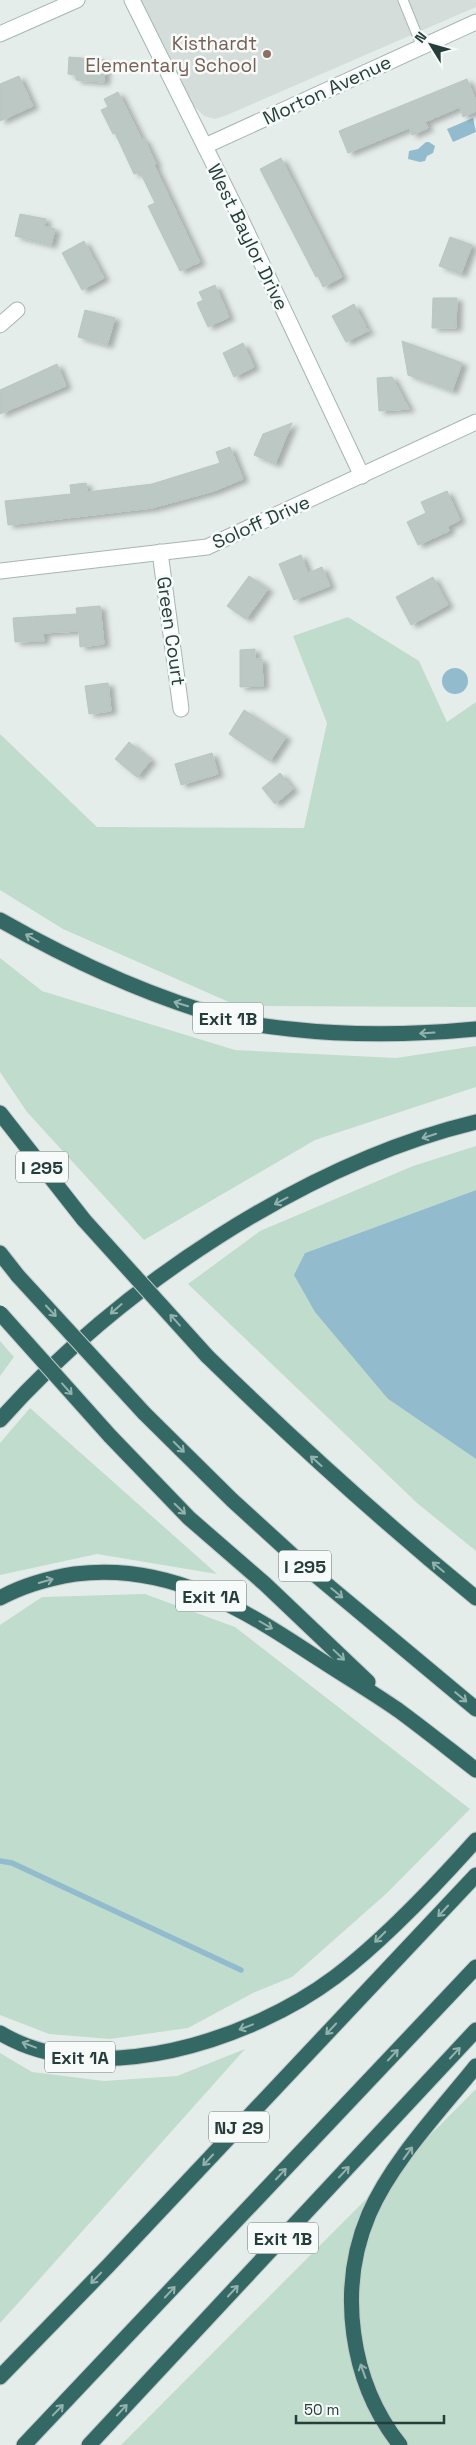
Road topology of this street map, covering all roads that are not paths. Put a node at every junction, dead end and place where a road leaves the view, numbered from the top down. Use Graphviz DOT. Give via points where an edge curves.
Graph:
graph roads {
  1 [pos="77,0"];
  2 [pos="132,0"];
  3 [pos="404,0"];
  4 [pos="476,22"];
  5 [pos="0,34"];
  6 [pos="422,46"];
  7 [pos="205,146"];
  8 [pos="17,310"];
  9 [pos="0,325"];
  10 [pos="476,422"];
  11 [pos="362,476"];
  12 [pos="160,552"];
  13 [pos="0,571"];
  14 [pos="181,709"];
  15 [pos="0,920"];
  16 [pos="476,1029"];
  17 [pos="0,1113"];
  18 [pos="476,1122"];
  19 [pos="0,1253"];
  20 [pos="0,1313"];
  21 [pos="0,1420"];
  22 [pos="0,1598"];
  23 [pos="476,1598"];
  24 [pos="476,1709"];
  25 [pos="397,1710"];
  26 [pos="476,1770"];
  27 [pos="476,1840"];
  28 [pos="476,1875"];
  29 [pos="476,1967"];
  30 [pos="476,2030"];
  31 [pos="0,2033"];
  32 [pos="476,2066"];
  33 [pos="0,2377"];
  34 [pos="24,2445"];
  35 [pos="89,2445"];
  36 [pos="400,2445"];
  1 -- 5 [label="street"];
  2 -- 7 [label="street, West Baylor Drive"];
  3 -- 6 [label="lane"];
  4 -- 6 [label="street, Morton Avenue"];
  6 -- 7 [label="street, Morton Avenue"];
  7 -- 11 [label="street, West Baylor Drive"];
  8 -- 9 [label="street"];
  10 -- 11 [label="street, Soloff Drive"];
  11 -- 12 [label="street, Soloff Drive" via="207,546"];
  12 -- 13 [label="street, Soloff Drive"];
  12 -- 14 [label="street, Green Court"];
  16 -- 15 [label="highway, Exit 1B, one-way" via="371,1035 317,1032 235,1020 109,976 49,948"];
  23 -- 17 [label="highway, I 295, one-way, bridge" via="358,1499 207,1356 84,1220"];
  18 -- 21 [label="highway, one-way" via="395,1147 333,1174 206,1244 120,1305"];
  19 -- 24 [label="highway, I 295, one-way, bridge" via="144,1413 232,1500 301,1563"];
  20 -- 25 [label="highway, one-way, bridge" via="146,1476"];
  22 -- 25 [label="highway, Exit 1A, one-way" via="54,1578 95,1572 125,1572 163,1578 229,1604 270,1627"];
  25 -- 26 [label="highway"];
  27 -- 31 [label="highway, Exit 1A, one-way" via="371,1947 333,1979 263,2020 163,2053 104,2059 37,2048"];
  28 -- 33 [label="highway, NJ 29, one-way"];
  34 -- 29 [label="highway, one-way"];
  35 -- 30 [label="highway, Exit 1B, one-way"];
  36 -- 32 [label="highway, one-way" via="375,2404 356,2346 351,2313 358,2249 369,2214 388,2180"];
}
